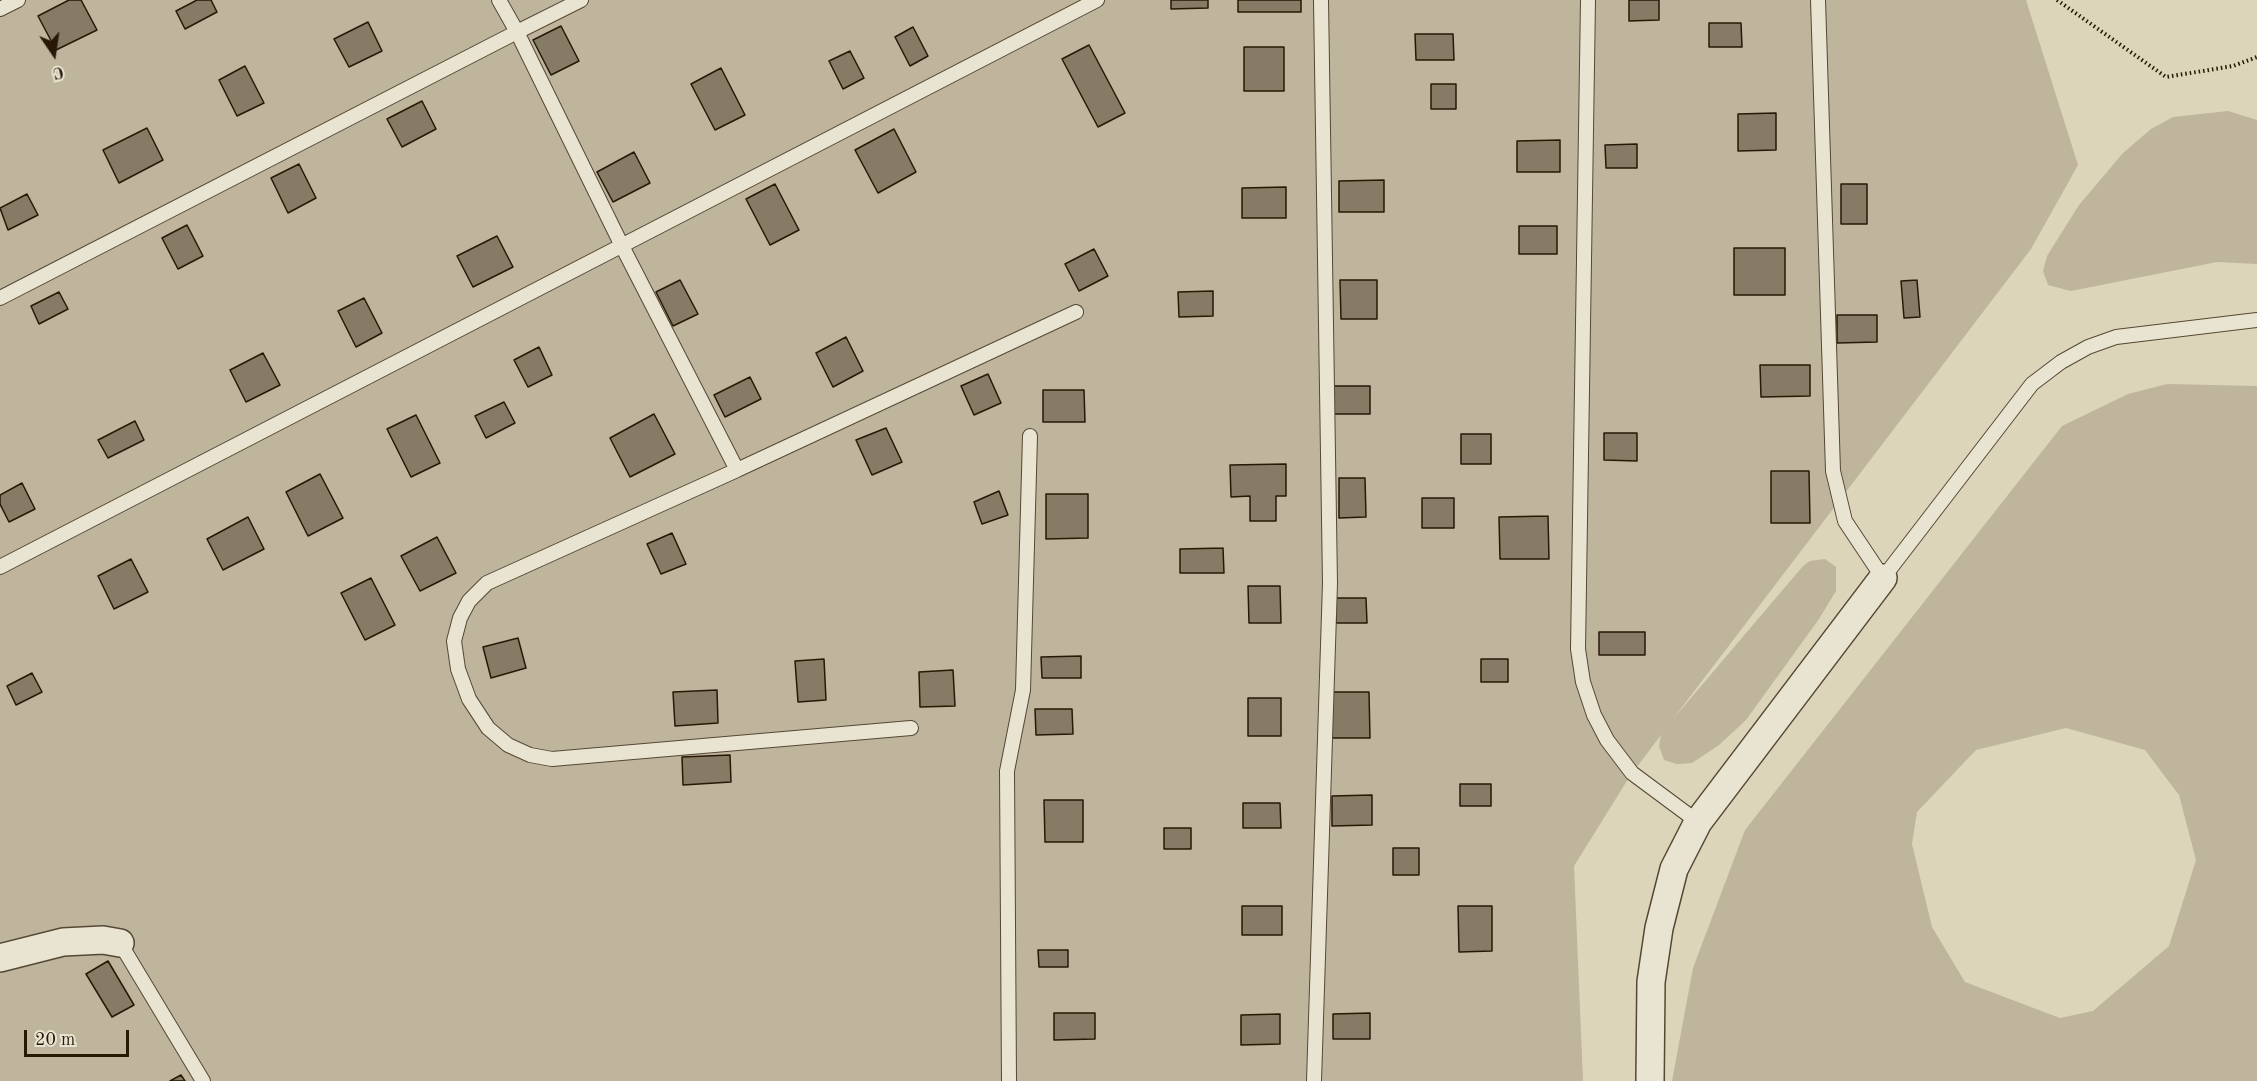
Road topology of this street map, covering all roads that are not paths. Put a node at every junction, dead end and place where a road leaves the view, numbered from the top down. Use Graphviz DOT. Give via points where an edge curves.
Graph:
graph roads {
  1 [pos="18,0"];
  2 [pos="499,0"];
  3 [pos="581,0"];
  4 [pos="1097,0"];
  5 [pos="1321,0"];
  6 [pos="1588,0"];
  7 [pos="1818,0"];
  8 [pos="0,9"];
  9 [pos="517,32"];
  10 [pos="622,246"];
  11 [pos="0,298"];
  12 [pos="1076,312"];
  13 [pos="2257,320"];
  14 [pos="1030,436"];
  15 [pos="737,470"];
  16 [pos="0,567"];
  17 [pos="1883,578"];
  18 [pos="911,728"];
  19 [pos="1698,822"];
  20 [pos="120,943"];
  21 [pos="0,958"];
  22 [pos="203,1081"];
  23 [pos="1009,1081"];
  24 [pos="1314,1081"];
  25 [pos="1650,1081"];
  1 -- 8 [label="lane"];
  2 -- 9 [label="lane"];
  3 -- 9 [label="lane"];
  4 -- 10 [label="lane"];
  5 -- 24 [label="lane" via="1330,583"];
  6 -- 19 [label="lane" via="1578,649 1583,682 1607,740 1632,773"];
  7 -- 17 [label="lane" via="1833,471 1845,521"];
  9 -- 10 [label="lane"];
  9 -- 11 [label="lane"];
  10 -- 15 [label="lane"];
  10 -- 16 [label="lane"];
  12 -- 15 [label="lane"];
  13 -- 17 [label="lane" via="2116,337 2061,362 2032,384"];
  14 -- 23 [label="lane" via="1023,690 1006,771"];
  15 -- 18 [label="lane" via="487,584 469,602 454,641 458,669 469,699 488,728 508,745 530,756 552,759"];
  17 -- 19 [label="street"];
  19 -- 25 [label="street" via="1674,869 1659,928 1652,982"];
  20 -- 21 [label="street" via="63,942"];
  20 -- 22 [label="lane"];
}
